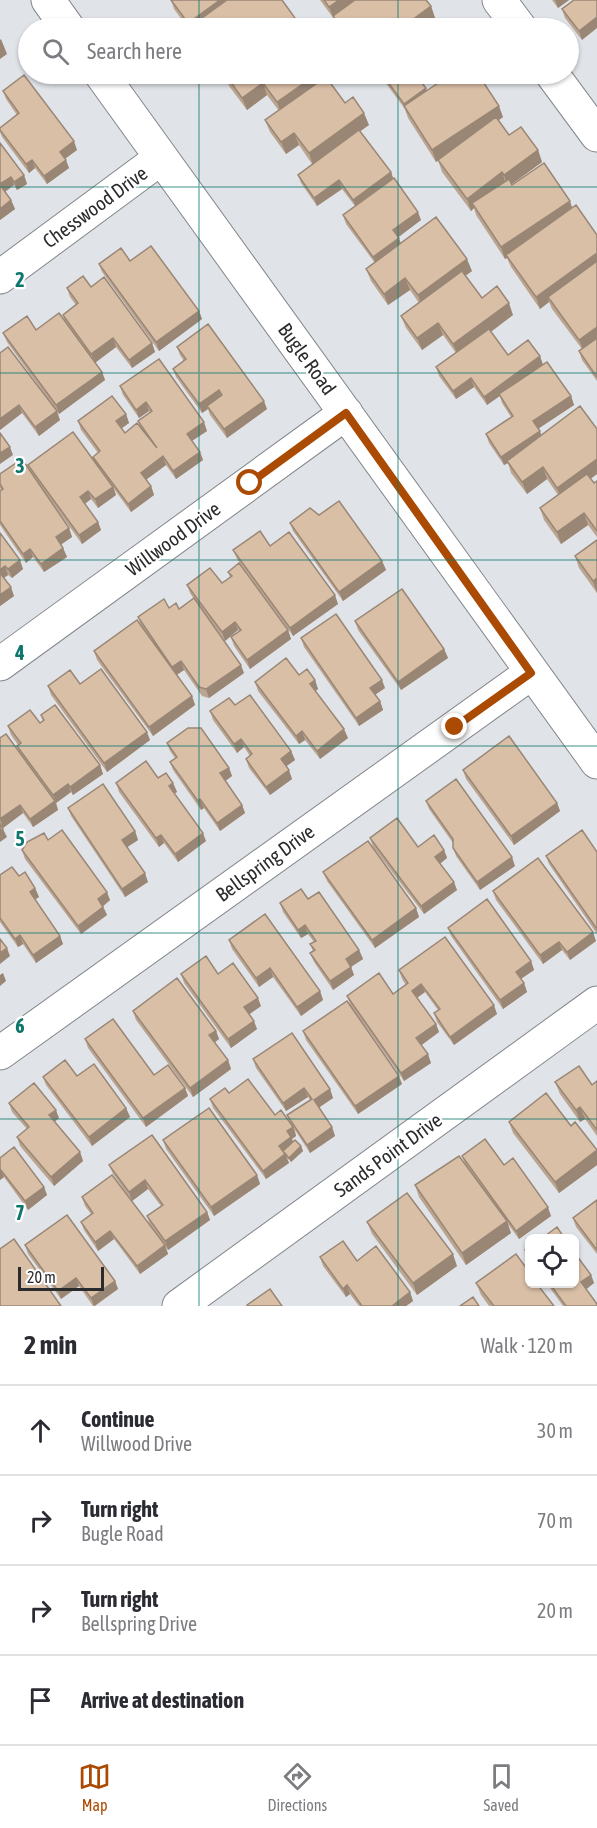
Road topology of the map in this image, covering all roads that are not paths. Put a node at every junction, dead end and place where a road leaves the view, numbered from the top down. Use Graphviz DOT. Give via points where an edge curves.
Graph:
graph roads {
  1 [pos="48,0"];
  2 [pos="499,0"];
  3 [pos="61,18"];
  4 [pos="512,18"];
  5 [pos="108,84"];
  6 [pos="559,84"];
  7 [pos="597,135"];
  8 [pos="161,158"];
  9 [pos="0,277"];
  10 [pos="346,413"];
  11 [pos="0,664"];
  12 [pos="531,673"];
  13 [pos="597,762"];
  14 [pos="597,1003"];
  15 [pos="0,1053"];
  16 [pos="179,1306"];
  1 -- 3 [label="street"];
  2 -- 4 [label="street"];
  5 -- 8 [label="street, Bugle Road"];
  6 -- 7 [label="street"];
  8 -- 9 [label="street, Chesswood Drive"];
  8 -- 10 [label="street, Bugle Road"];
  10 -- 11 [label="street, Willwood Drive"];
  10 -- 12 [label="street, Bugle Road"];
  12 -- 13 [label="street, Bugle Road"];
  12 -- 15 [label="street, Bellspring Drive"];
  14 -- 16 [label="street, Sands Point Drive"];
}
